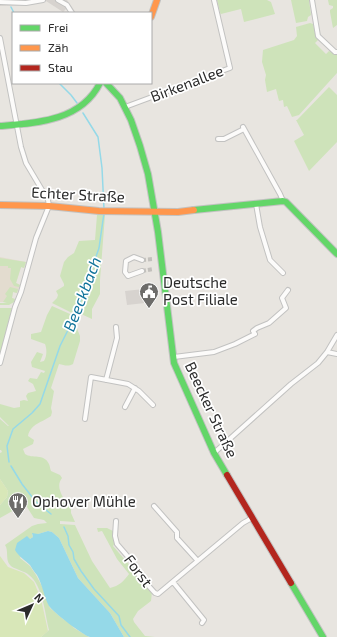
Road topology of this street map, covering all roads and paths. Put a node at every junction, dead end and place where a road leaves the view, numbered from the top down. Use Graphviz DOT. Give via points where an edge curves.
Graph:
graph roads {
  1 [pos="43,0"];
  2 [pos="58,0"];
  3 [pos="157,0"];
  4 [pos="214,0"];
  5 [pos="312,0"];
  6 [pos="0,2"];
  7 [pos="71,12"];
  8 [pos="152,14"];
  9 [pos="0,38"];
  10 [pos="337,52"];
  11 [pos="99,84"];
  12 [pos="107,84"];
  13 [pos="125,108"];
  14 [pos="16,125"];
  15 [pos="0,126"];
  16 [pos="218,139"];
  17 [pos="283,201"];
  18 [pos="256,204"];
  19 [pos="0,205"];
  20 [pos="49,206"];
  21 [pos="155,212"];
  22 [pos="337,254"];
  23 [pos="142,260"];
  24 [pos="142,271"];
  25 [pos="283,273"];
  26 [pos="288,290"];
  27 [pos="116,327"];
  28 [pos="337,335"];
  29 [pos="327,352"];
  30 [pos="337,354"];
  31 [pos="174,357"];
  32 [pos="0,363"];
  33 [pos="106,380"];
  34 [pos="135,388"];
  35 [pos="153,405"];
  36 [pos="125,407"];
  37 [pos="85,419"];
  38 [pos="214,453"];
  39 [pos="154,506"];
  40 [pos="252,518"];
  41 [pos="116,521"];
  42 [pos="198,560"];
  43 [pos="173,582"];
  44 [pos="202,623"];
  45 [pos="323,637"];
  1 -- 6 [label="street" via="26,3"];
  2 -- 7 [label="street"];
  3 -- 8 [label="street"];
  4 -- 13 [label="street, Birkenallee" via="230,68"];
  5 -- 10 [label="street" via="318,36"];
  9 -- 14 [label="street"];
  11 -- 14 [label="street" via="90,99 76,110 44,121"];
  12 -- 13 [label="street, Beecker Straße"];
  13 -- 21 [label="street, Beecker Straße" via="146,168"];
  14 -- 15 [label="street"];
  14 -- 20 [label="street" via="26,163"];
  16 -- 17 [label="street" via="224,139 244,128"];
  17 -- 18 [label="street, Echter Straße"];
  17 -- 22 [label="street"];
  18 -- 21 [label="street, Echter Straße"];
  18 -- 25 [label="street" via="270,260"];
  19 -- 20 [label="street, Echter Straße"];
  20 -- 21 [label="street, Echter Straße"];
  20 -- 32 [label="street" via="36,238"];
  21 -- 31 [label="street, Beecker Straße"];
  23 -- 24 [label="street" via="134,257 126,261 125,272 128,276"];
  26 -- 31 [label="street" via="282,298 286,308 269,323 253,331 255,334 214,352"];
  27 -- 33 [label="street" via="117,338"];
  28 -- 29 [label="street"];
  29 -- 30 [label="street"];
  29 -- 38 [label="street" via="318,363 290,384"];
  31 -- 38 [label="street, Beecker Straße" via="181,381"];
  33 -- 34 [label="street"];
  33 -- 37 [label="street" via="91,377"];
  34 -- 35 [label="street"];
  34 -- 36 [label="street"];
  38 -- 40 [label="street, Beecker Straße"];
  39 -- 42 [label="street" via="177,532 177,538"];
  40 -- 42 [label="street, Forst"];
  40 -- 45 [label="street, Beecker Straße"];
  41 -- 43 [label="street, Forst" via="117,544 136,566 136,572 158,594"];
  42 -- 43 [label="street, Forst"];
  43 -- 44 [label="street" via="204,620"];
}
